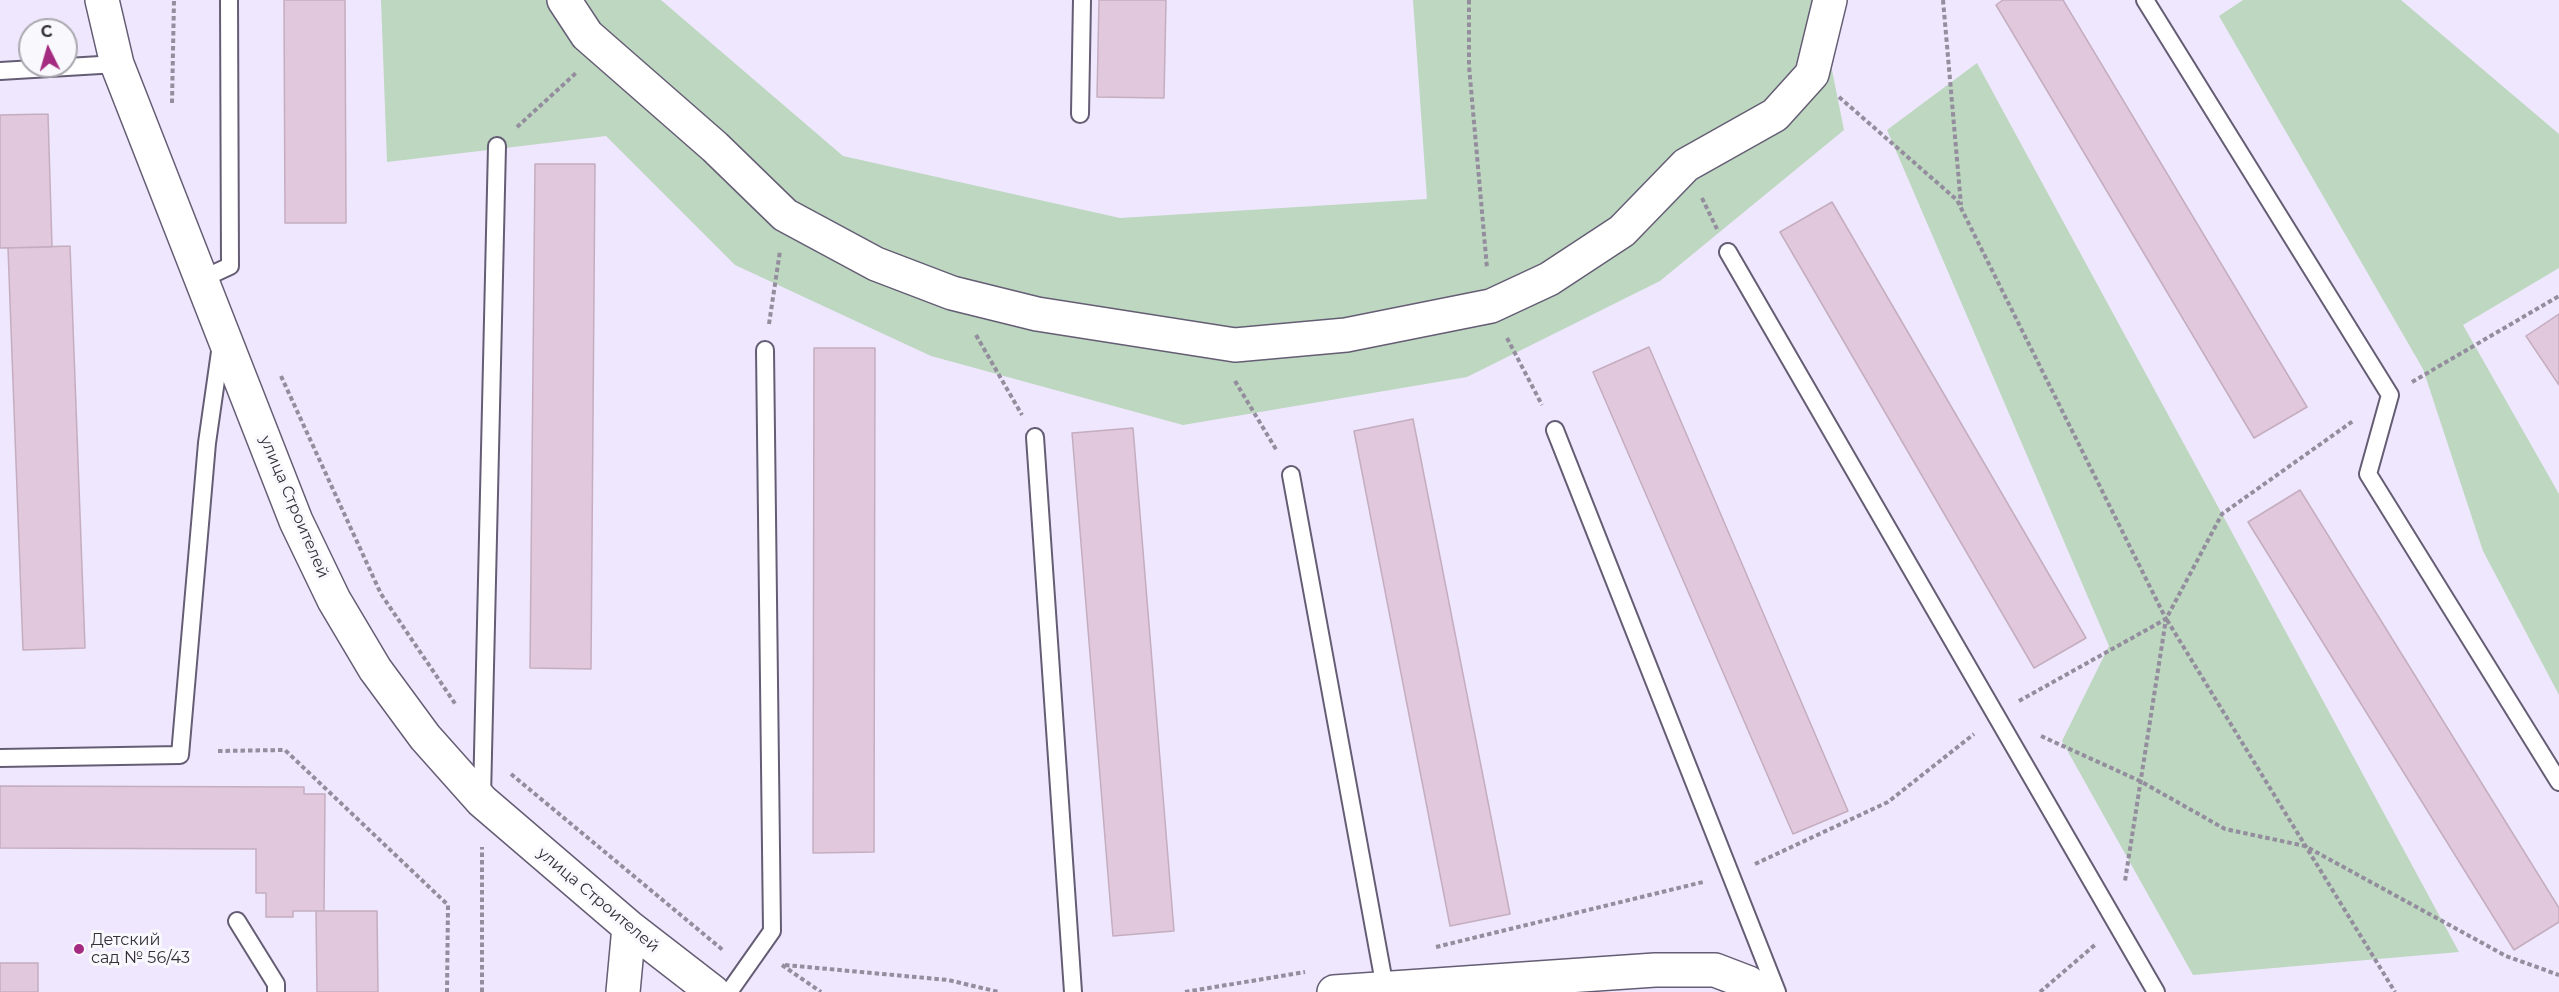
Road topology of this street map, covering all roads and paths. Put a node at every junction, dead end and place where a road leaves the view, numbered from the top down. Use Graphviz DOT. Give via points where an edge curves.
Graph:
graph roads {
  1 [pos="102,0"];
  2 [pos="174,0"];
  3 [pos="229,0"];
  4 [pos="564,0"];
  5 [pos="1082,0"];
  6 [pos="1468,0"];
  7 [pos="1830,0"];
  8 [pos="1943,0"];
  9 [pos="2145,0"];
  10 [pos="603,48"];
  11 [pos="117,64"];
  12 [pos="0,71"];
  13 [pos="1812,74"];
  14 [pos="172,112"];
  15 [pos="1080,114"];
  16 [pos="497,146"];
  17 [pos="1686,165"];
  18 [pos="1961,209"];
  19 [pos="785,215"];
  20 [pos="1728,252"];
  21 [pos="202,279"];
  22 [pos="952,293"];
  23 [pos="2559,296"];
  24 [pos="1491,306"];
  25 [pos="223,332"];
  26 [pos="1211,341"];
  27 [pos="765,350"];
  28 [pos="279,371"];
  29 [pos="2390,395"];
  30 [pos="1555,430"];
  31 [pos="1035,437"];
  32 [pos="1291,475"];
  33 [pos="2166,619"];
  34 [pos="1997,716"];
  35 [pos="483,740"];
  36 [pos="218,751"];
  37 [pos="0,758"];
  38 [pos="2140,782"];
  39 [pos="2559,782"];
  40 [pos="482,801"];
  41 [pos="2305,846"];
  42 [pos="1731,876"];
  43 [pos="237,921"];
  44 [pos="2118,926"];
  45 [pos="629,927"];
  46 [pos="784,965"];
  47 [pos="745,969"];
  48 [pos="1383,974"];
  49 [pos="2559,975"];
  50 [pos="1322,982"];
  51 [pos="276,992"];
  52 [pos="447,992"];
  53 [pos="482,992"];
  54 [pos="623,992"];
  55 [pos="713,992"];
  56 [pos="729,992"];
  57 [pos="820,992"];
  58 [pos="999,992"];
  59 [pos="1073,992"];
  60 [pos="1185,992"];
  61 [pos="1760,992"];
  62 [pos="1777,992"];
  63 [pos="2040,992"];
  64 [pos="2156,992"];
  65 [pos="2395,992"];
  1 -- 11 [label="street, улица Строителей"];
  2 -- 14 [label="path"];
  3 -- 21 [label="lane" via="230,266"];
  4 -- 10 [label="street" via="587,35"];
  5 -- 15 [label="lane"];
  6 -- 24 [label="path" via="1469,66"];
  7 -- 13 [label="street"];
  8 -- 18 [label="path"];
  9 -- 29 [label="lane"];
  10 -- 16 [label="path"];
  10 -- 19 [label="street"];
  11 -- 12 [label="lane"];
  11 -- 21 [label="street, улица Строителей"];
  13 -- 17 [label="street" via="1774,115"];
  13 -- 18 [label="path" via="1957,200"];
  16 -- 35 [label="lane"];
  17 -- 20 [label="path"];
  17 -- 24 [label="street" via="1622,231 1549,279"];
  18 -- 33 [label="path"];
  19 -- 22 [label="street" via="876,264"];
  19 -- 27 [label="path"];
  20 -- 34 [label="lane"];
  21 -- 25 [label="street, улица Строителей"];
  22 -- 26 [label="street" via="1037,314"];
  22 -- 31 [label="path"];
  23 -- 29 [label="path"];
  24 -- 26 [label="street" via="1346,335 1235,345"];
  24 -- 30 [label="path"];
  25 -- 37 [label="lane" via="207,443 180,754"];
  25 -- 40 [label="street, улица Строителей" via="296,521 334,600 375,669 412,720"];
  26 -- 32 [label="path"];
  27 -- 47 [label="lane" via="772,931"];
  28 -- 35 [label="path" via="381,594 445,691"];
  29 -- 33 [label="path" via="2222,514"];
  29 -- 39 [label="lane" via="2368,474"];
  30 -- 42 [label="lane"];
  31 -- 59 [label="lane"];
  32 -- 48 [label="lane"];
  33 -- 34 [label="path"];
  33 -- 38 [label="path"];
  33 -- 41 [label="path"];
  34 -- 38 [label="path"];
  34 -- 42 [label="path" via="1888,802"];
  34 -- 44 [label="lane"];
  35 -- 40 [label="lane"];
  35 -- 47 [label="path" via="508,771"];
  36 -- 52 [label="path" via="285,750 448,905"];
  38 -- 41 [label="path" via="2225,829"];
  38 -- 44 [label="path"];
  40 -- 45 [label="street, улица Строителей"];
  40 -- 53 [label="path"];
  41 -- 49 [label="path" via="2506,956"];
  41 -- 65 [label="path"];
  42 -- 48 [label="path"];
  42 -- 62 [label="lane"];
  43 -- 51 [label="lane" via="276,984"];
  44 -- 63 [label="path"];
  44 -- 64 [label="lane"];
  45 -- 54 [label="street"];
  45 -- 55 [label="street, улица Строителей"];
  46 -- 47 [label="path"];
  46 -- 57 [label="path"];
  46 -- 58 [label="path" via="948,980"];
  47 -- 56 [label="lane"];
  48 -- 50 [label="street"];
  48 -- 61 [label="street" via="1715,970"];
  50 -- 60 [label="path"];
}
